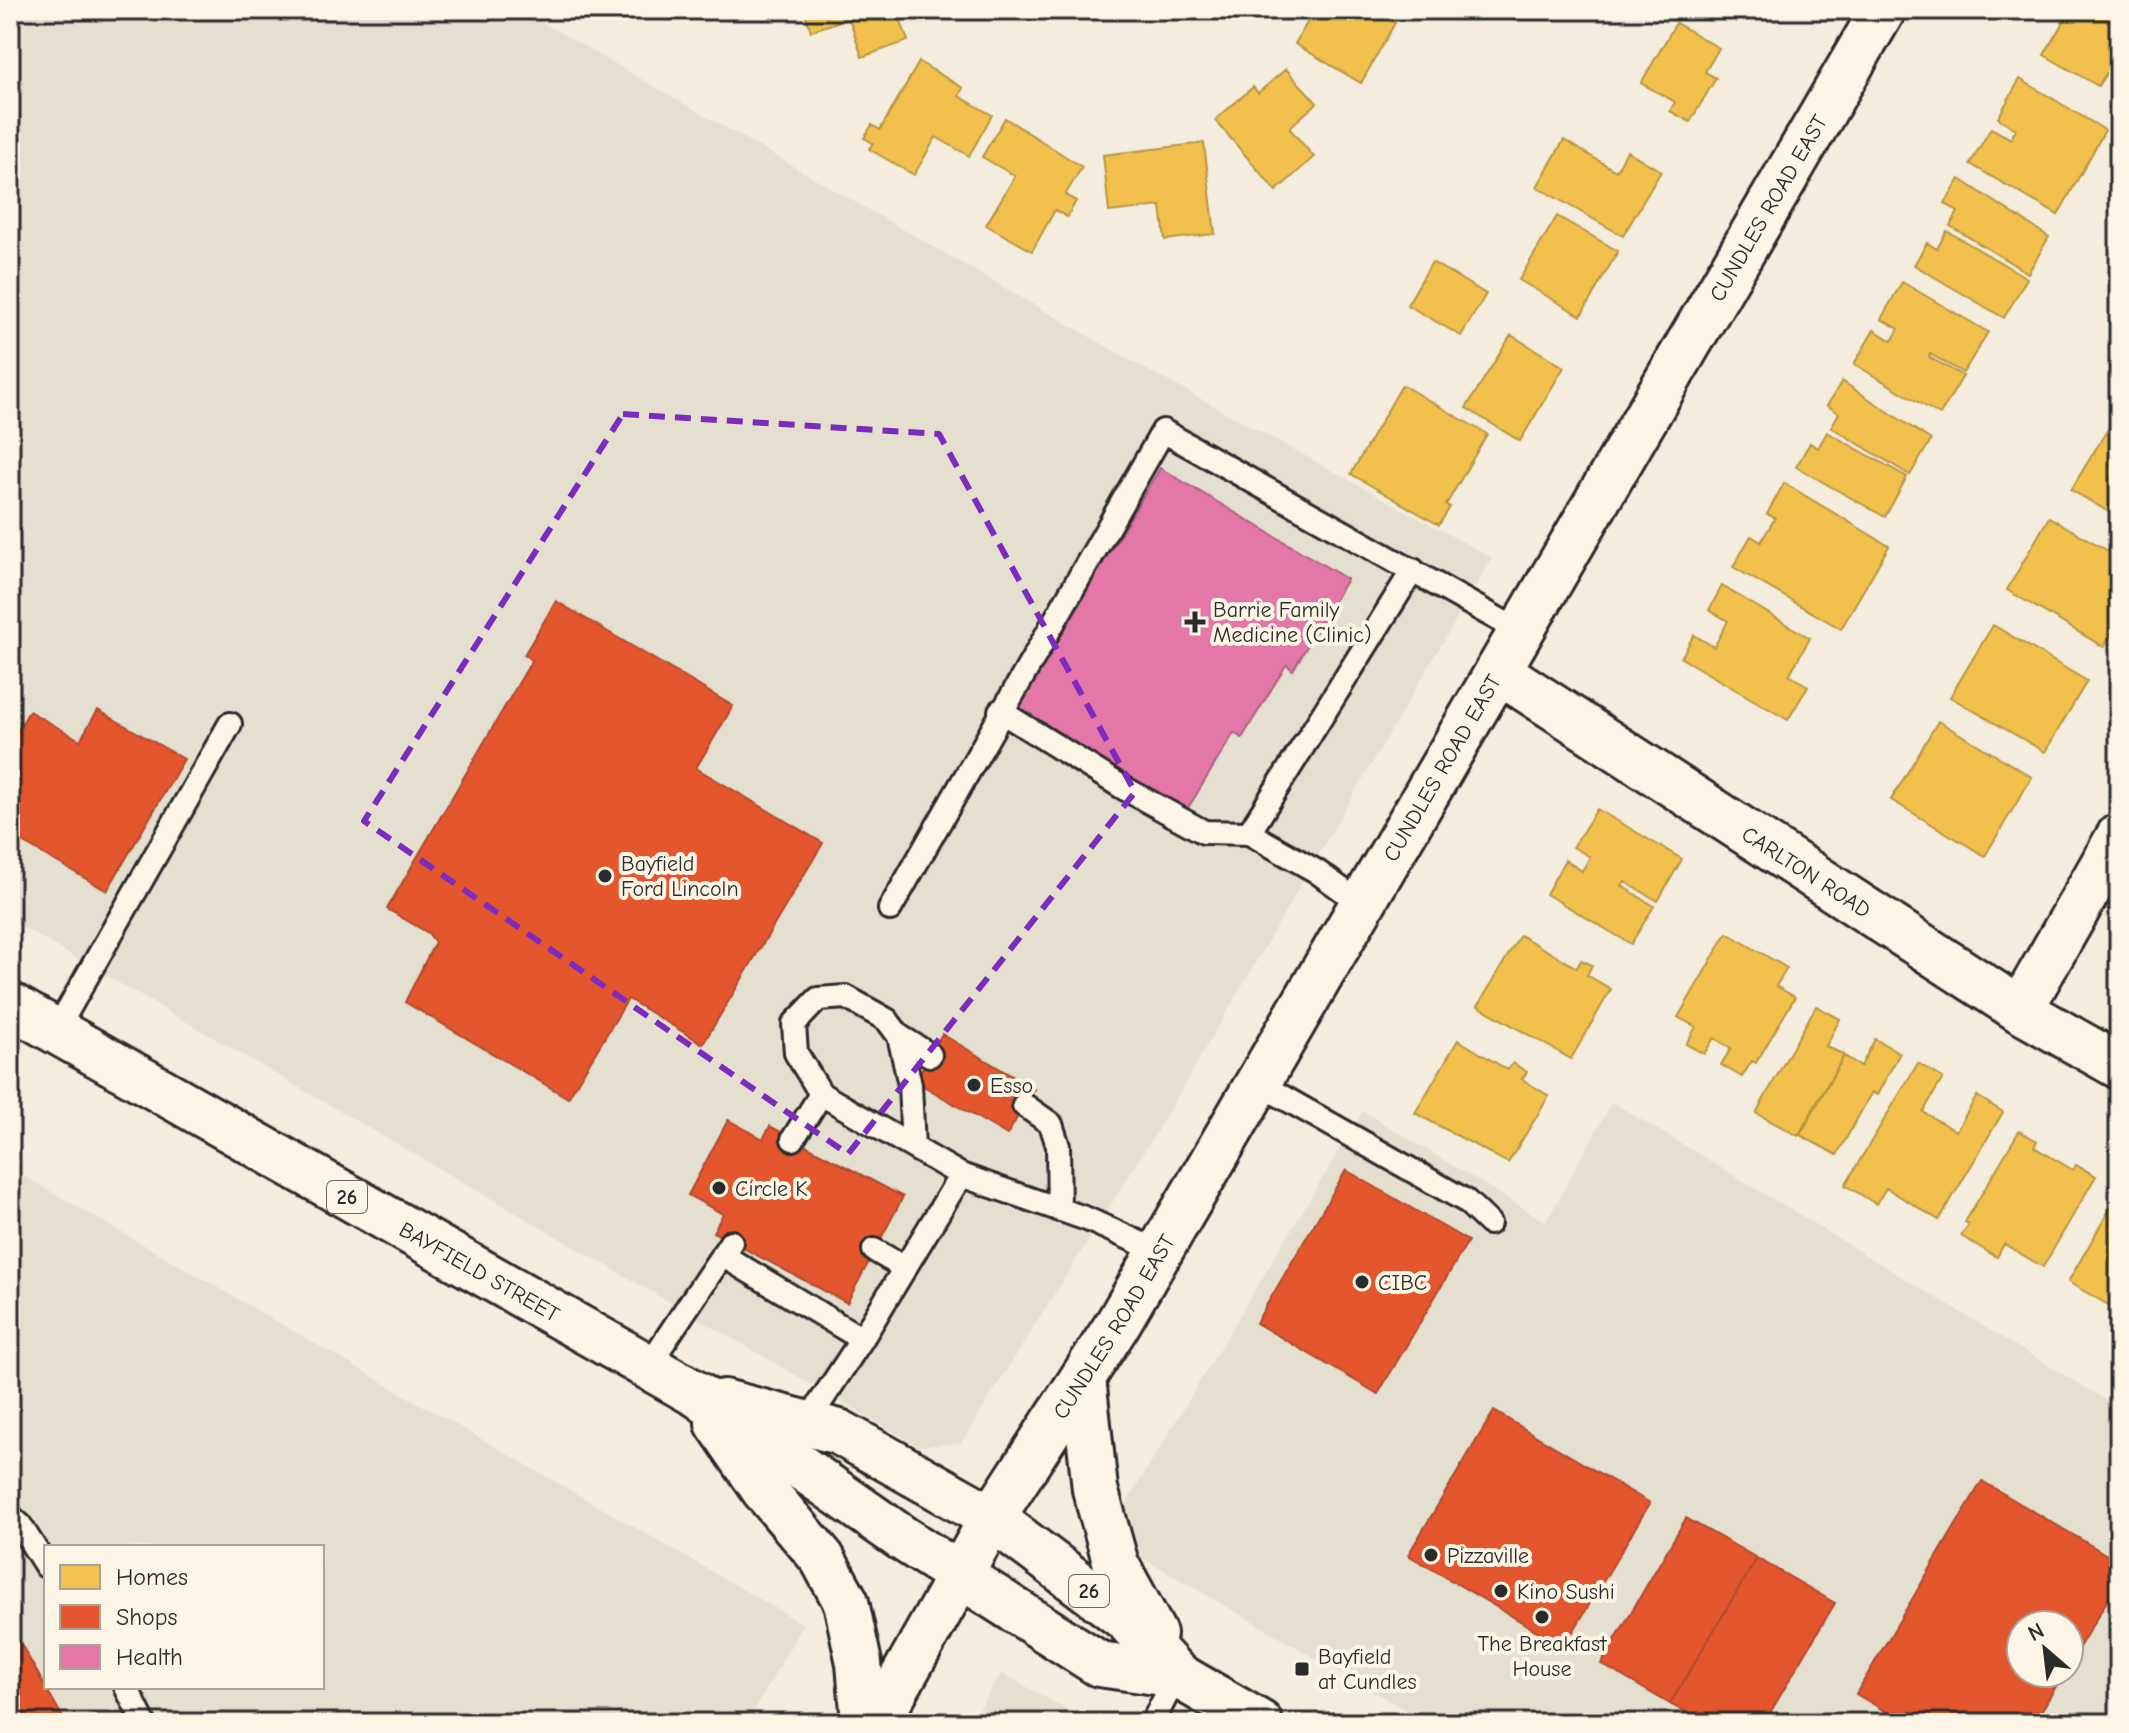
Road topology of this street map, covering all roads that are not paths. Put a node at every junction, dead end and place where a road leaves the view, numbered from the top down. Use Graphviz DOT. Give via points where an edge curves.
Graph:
graph roads {
  1 [pos="1883,10"];
  2 [pos="1413,570"];
  3 [pos="1521,632"];
  4 [pos="1498,671"];
  5 [pos="1000,711"];
  6 [pos="230,724"];
  7 [pos="1249,833"];
  8 [pos="2119,836"];
  9 [pos="1362,904"];
  10 [pos="890,909"];
  11 [pos="10,1005"];
  12 [pos="2020,1010"];
  13 [pos="56,1031"];
  14 [pos="899,1036"];
  15 [pos="930,1055"];
  16 [pos="2119,1066"];
  17 [pos="1258,1083"];
  18 [pos="821,1094"];
  19 [pos="1024,1105"];
  20 [pos="793,1139"];
  21 [pos="913,1147"];
  22 [pos="961,1175"];
  23 [pos="1059,1210"];
  24 [pos="1489,1223"];
  25 [pos="874,1250"];
  26 [pos="1160,1252"];
  27 [pos="905,1268"];
  28 [pos="862,1339"];
  29 [pos="648,1366"];
  30 [pos="1083,1378"];
  31 [pos="698,1395"];
  32 [pos="806,1424"];
  33 [pos="10,1516"];
  34 [pos="992,1518"];
  35 [pos="44,1563"];
  36 [pos="960,1577"];
  37 [pos="1177,1675"];
  38 [pos="127,1689"];
  39 [pos="879,1721"];
  40 [pos="144,1723"];
  41 [pos="1152,1723"];
  42 [pos="1260,1723"];
  1 -- 3 [label="main road, CUNDLES ROAD EAST"];
  2 -- 3 [label="lane"];
  2 -- 5 [label="lane" via="1163,431"];
  2 -- 7 [label="lane"];
  3 -- 4 [label="main road, CUNDLES ROAD EAST"];
  4 -- 9 [label="main road, CUNDLES ROAD EAST"];
  4 -- 12 [label="main road, CARLTON ROAD"];
  5 -- 7 [label="lane" via="1204,832"];
  5 -- 10 [label="lane"];
  6 -- 13 [label="lane"];
  7 -- 9 [label="lane"];
  8 -- 12 [label="main road"];
  9 -- 17 [label="main road, CUNDLES ROAD EAST"];
  11 -- 13 [label="main road, BAYFIELD STREET / 26"];
  12 -- 16 [label="main road, CARLTON ROAD"];
  13 -- 29 [label="main road, BAYFIELD STREET / 26"];
  14 -- 15 [label="lane"];
  14 -- 18 [label="lane" via="887,1020 846,997 818,999 794,1024 796,1053"];
  14 -- 21 [label="lane" via="910,1085"];
  17 -- 24 [label="lane" via="1466,1201"];
  17 -- 26 [label="main road, CUNDLES ROAD EAST"];
  18 -- 20 [label="lane"];
  18 -- 21 [label="lane"];
  19 -- 23 [label="lane" via="1051,1124 1058,1146"];
  21 -- 22 [label="lane"];
  22 -- 23 [label="lane"];
  22 -- 27 [label="lane"];
  23 -- 26 [label="lane"];
  25 -- 27 [label="lane"];
  26 -- 30 [label="main road, CUNDLES ROAD EAST"];
  27 -- 28 [label="lane"];
  28 -- 29 [label="lane" via="726,1248"];
  28 -- 32 [label="lane"];
  29 -- 31 [label="main road, BAYFIELD STREET / 26"];
  30 -- 34 [label="main road, CUNDLES ROAD EAST"];
  30 -- 37 [label="main road" via="1095,1489 1116,1564"];
  31 -- 32 [label="main road, BAYFIELD STREET / 26"];
  31 -- 36 [label="main road, BAYFIELD STREET / 26"];
  31 -- 39 [label="main road" via="764,1490 822,1558 846,1602"];
  32 -- 34 [label="main road, BAYFIELD STREET / 26" via="839,1432"];
  33 -- 35 [label="lane"];
  34 -- 36 [label="main road, CUNDLES ROAD EAST"];
  34 -- 37 [label="main road, BAYFIELD STREET / 26" via="1126,1619"];
  36 -- 37 [label="main road, BAYFIELD STREET / 26" via="1099,1664"];
  36 -- 39 [label="main road, CUNDLES ROAD EAST"];
  37 -- 41 [label="lane"];
  37 -- 42 [label="main road, BAYFIELD STREET / 26"];
  38 -- 40 [label="lane"];
}
